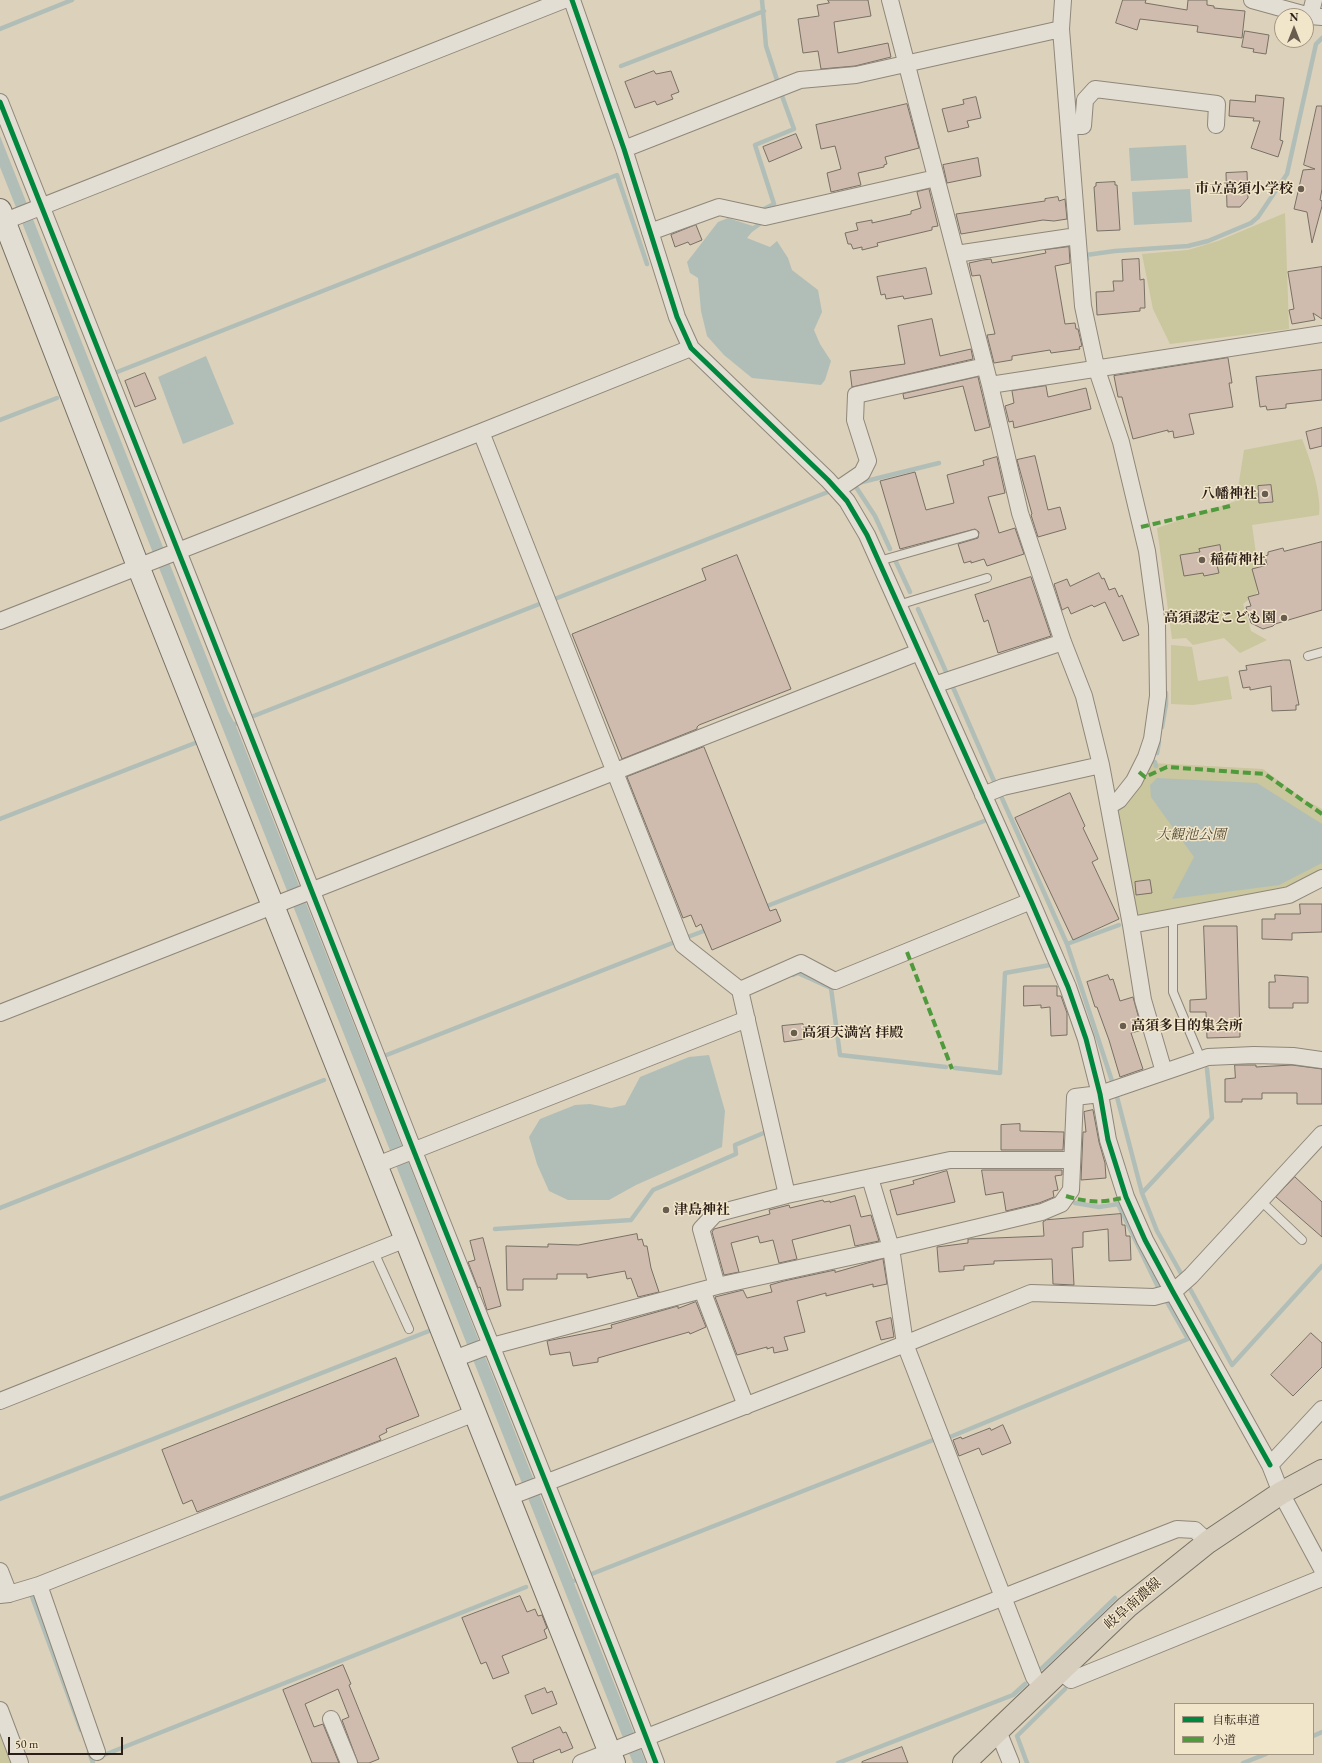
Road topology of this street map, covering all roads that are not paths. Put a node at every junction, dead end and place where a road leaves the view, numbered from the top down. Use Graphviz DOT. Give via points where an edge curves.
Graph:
graph roads {
  1 [pos="564,0"];
  2 [pos="572,0"];
  3 [pos="890,0"];
  4 [pos="1063,0"];
  5 [pos="1252,0"];
  6 [pos="1314,0"];
  7 [pos="1316,16"];
  8 [pos="1062,29"];
  9 [pos="906,65"];
  10 [pos="0,102"];
  11 [pos="1216,125"];
  12 [pos="1069,126"];
  13 [pos="624,149"];
  14 [pos="936,178"];
  15 [pos="37,208"];
  16 [pos="5,218"];
  17 [pos="650,232"];
  18 [pos="1077,236"];
  19 [pos="956,254"];
  20 [pos="1322,334"];
  21 [pos="691,348"];
  22 [pos="985,366"];
  23 [pos="1096,367"];
  24 [pos="990,384"];
  25 [pos="481,432"];
  26 [pos="837,490"];
  27 [pos="974,534"];
  28 [pos="173,552"];
  29 [pos="879,561"];
  30 [pos="145,564"];
  31 [pos="987,578"];
  32 [pos="898,605"];
  33 [pos="0,621"];
  34 [pos="1063,642"];
  35 [pos="919,652"];
  36 [pos="1322,652"];
  37 [pos="1308,656"];
  38 [pos="934,685"];
  39 [pos="1101,765"];
  40 [pos="616,772"];
  41 [pos="983,795"];
  42 [pos="1109,806"];
  43 [pos="1322,878"];
  44 [pos="308,892"];
  45 [pos="1031,901"];
  46 [pos="281,902"];
  47 [pos="1173,917"];
  48 [pos="1131,926"];
  49 [pos="740,990"];
  50 [pos="0,1013"];
  51 [pos="746,1019"];
  52 [pos="1201,1059"];
  53 [pos="1322,1060"];
  54 [pos="1164,1072"];
  55 [pos="1100,1094"];
  56 [pos="1322,1134"];
  57 [pos="411,1152"];
  58 [pos="1072,1160"];
  59 [pos="382,1163"];
  60 [pos="870,1178"];
  61 [pos="787,1195"];
  62 [pos="1261,1201"];
  63 [pos="406,1239"];
  64 [pos="1302,1240"];
  65 [pos="891,1248"];
  66 [pos="374,1252"];
  67 [pos="709,1288"];
  68 [pos="1173,1292"];
  69 [pos="409,1329"];
  70 [pos="905,1344"];
  71 [pos="489,1346"];
  72 [pos="460,1357"];
  73 [pos="0,1401"];
  74 [pos="746,1406"];
  75 [pos="1322,1409"];
  76 [pos="475,1413"];
  77 [pos="1270,1465"];
  78 [pos="1322,1471"];
  79 [pos="543,1484"];
  80 [pos="1281,1493"];
  81 [pos="512,1496"];
  82 [pos="1208,1542"];
  83 [pos="1322,1569"];
  84 [pos="0,1571"];
  85 [pos="1322,1578"];
  86 [pos="39,1585"];
  87 [pos="4,1595"];
  88 [pos="1003,1599"];
  89 [pos="1060,1670"];
  90 [pos="1042,1688"];
  91 [pos="0,1710"];
  92 [pos="331,1719"];
  93 [pos="998,1731"];
  94 [pos="643,1739"];
  95 [pos="97,1752"];
  96 [pos="616,1754"];
  97 [pos="20,1763"];
  98 [pos="349,1763"];
  99 [pos="581,1763"];
  100 [pos="656,1763"];
  101 [pos="964,1763"];
  102 [pos="1011,1763"];
  1 -- 15 [label="street"];
  2 -- 13 [label="street"];
  3 -- 9 [label="street"];
  4 -- 8 [label="street"];
  5 -- 7 [label="street"];
  6 -- 7 [label="street"];
  8 -- 9 [label="street"];
  8 -- 12 [label="street"];
  9 -- 13 [label="street" via="856,75 800,80"];
  9 -- 14 [label="street"];
  10 -- 15 [label="street"];
  11 -- 12 [label="street" via="1217,104 1095,89 1085,100 1083,126"];
  12 -- 18 [label="street"];
  13 -- 17 [label="street"];
  14 -- 17 [label="street" via="765,217 719,207"];
  14 -- 19 [label="street"];
  15 -- 16 [label="street"];
  15 -- 28 [label="street"];
  16 -- 30 [label="street"];
  17 -- 21 [label="street" via="677,317"];
  18 -- 19 [label="street"];
  18 -- 23 [label="street" via="1083,306"];
  19 -- 22 [label="street"];
  20 -- 23 [label="street"];
  21 -- 25 [label="street"];
  21 -- 26 [label="street"];
  22 -- 24 [label="street"];
  22 -- 26 [label="street" via="856,395 855,420 868,461 862,473"];
  23 -- 24 [label="street"];
  23 -- 42 [label="street" via="1121,442 1147,551 1157,625 1158,696 1152,739 1134,781 1119,800"];
  24 -- 34 [label="street" via="1020,513"];
  25 -- 28 [label="street"];
  25 -- 40 [label="street"];
  26 -- 29 [label="street" via="847,501"];
  27 -- 29 [label="lane"];
  28 -- 30 [label="street"];
  28 -- 44 [label="street"];
  29 -- 32 [label="street"];
  30 -- 33 [label="street"];
  30 -- 46 [label="street"];
  31 -- 32 [label="lane"];
  32 -- 35 [label="street"];
  34 -- 38 [label="street"];
  34 -- 39 [label="street" via="1084,696"];
  35 -- 38 [label="street"];
  35 -- 40 [label="street"];
  36 -- 37 [label="lane"];
  38 -- 41 [label="street"];
  39 -- 41 [label="street" via="1003,787"];
  39 -- 42 [label="street"];
  40 -- 44 [label="street"];
  40 -- 49 [label="street" via="683,945"];
  41 -- 45 [label="street"];
  42 -- 48 [label="street"];
  43 -- 47 [label="street" via="1289,895"];
  44 -- 46 [label="street"];
  44 -- 57 [label="street"];
  45 -- 49 [label="street" via="835,981 801,963"];
  45 -- 55 [label="street" via="1068,988 1086,1039"];
  46 -- 50 [label="street"];
  46 -- 59 [label="street"];
  47 -- 48 [label="street"];
  47 -- 52 [label="lane" via="1173,992"];
  48 -- 54 [label="street" via="1143,1000"];
  49 -- 51 [label="street"];
  51 -- 57 [label="street"];
  51 -- 61 [label="street"];
  52 -- 53 [label="street" via="1254,1055"];
  52 -- 54 [label="street"];
  54 -- 55 [label="street"];
  55 -- 58 [label="street" via="1075,1097"];
  55 -- 68 [label="street" via="1108,1140 1124,1192 1145,1240"];
  56 -- 62 [label="street"];
  57 -- 59 [label="street"];
  57 -- 71 [label="street"];
  58 -- 60 [label="street" via="950,1160"];
  58 -- 65 [label="street" via="1071,1190 1061,1204 1042,1212"];
  59 -- 63 [label="street"];
  60 -- 61 [label="street"];
  60 -- 65 [label="street"];
  61 -- 67 [label="street" via="714,1214 701,1229"];
  62 -- 64 [label="lane"];
  62 -- 68 [label="street"];
  63 -- 66 [label="street"];
  63 -- 72 [label="street"];
  65 -- 67 [label="street"];
  65 -- 70 [label="street"];
  66 -- 69 [label="lane"];
  66 -- 73 [label="street"];
  67 -- 71 [label="street"];
  67 -- 74 [label="street"];
  68 -- 70 [label="street" via="1154,1297 1031,1293"];
  68 -- 77 [label="street"];
  70 -- 74 [label="street"];
  70 -- 88 [label="street"];
  71 -- 72 [label="street"];
  71 -- 79 [label="street"];
  72 -- 76 [label="street"];
  74 -- 79 [label="street"];
  75 -- 77 [label="street"];
  76 -- 81 [label="street"];
  76 -- 86 [label="street"];
  77 -- 80 [label="street"];
  78 -- 80 [label="main road, 岐阜南濃線"];
  79 -- 81 [label="street"];
  79 -- 94 [label="street"];
  80 -- 82 [label="main road, 岐阜南濃線"];
  80 -- 83 [label="street"];
  81 -- 96 [label="street"];
  82 -- 88 [label="street" via="1195,1530 1177,1529"];
  82 -- 89 [label="main road, 岐阜南濃線" via="1127,1607"];
  84 -- 87 [label="street"];
  85 -- 89 [label="street" via="1071,1680"];
  86 -- 87 [label="street"];
  86 -- 95 [label="street"];
  88 -- 90 [label="street" via="1034,1677"];
  88 -- 94 [label="street"];
  89 -- 90 [label="main road, 岐阜南濃線"];
  90 -- 93 [label="main road, 岐阜南濃線"];
  91 -- 97 [label="street"];
  92 -- 98 [label="street"];
  93 -- 101 [label="main road, 岐阜南濃線"];
  93 -- 102 [label="street"];
  94 -- 96 [label="street"];
  94 -- 100 [label="street"];
  96 -- 99 [label="street"];
}
